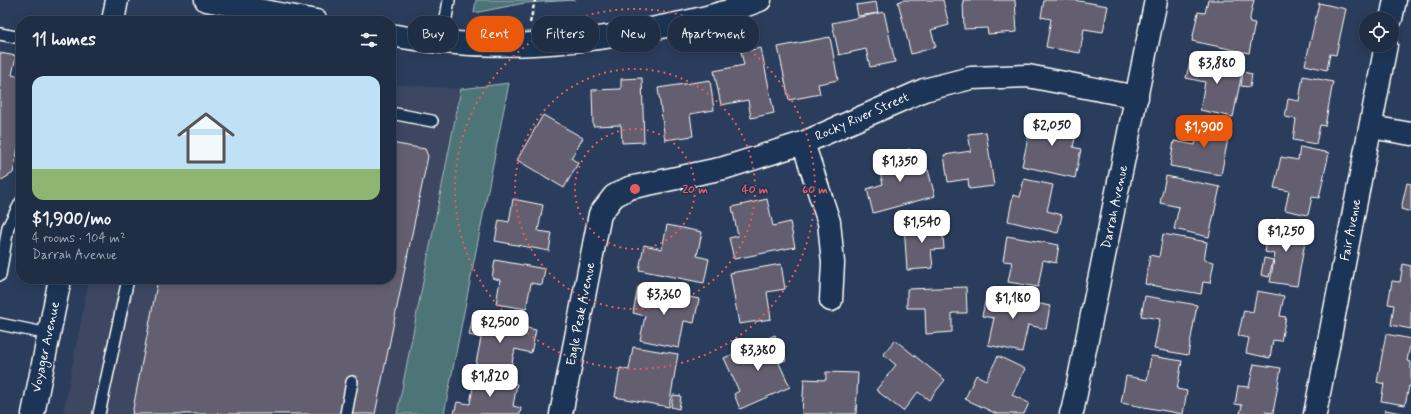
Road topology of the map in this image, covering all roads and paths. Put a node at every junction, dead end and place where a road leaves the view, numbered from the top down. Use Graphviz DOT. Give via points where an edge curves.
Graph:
graph roads {
  1 [pos="117,0"];
  2 [pos="206,0"];
  3 [pos="450,0"];
  4 [pos="760,0"];
  5 [pos="1156,0"];
  6 [pos="1395,0"];
  7 [pos="1392,12"];
  8 [pos="114,16"];
  9 [pos="290,16"];
  10 [pos="447,16"];
  11 [pos="0,34"];
  12 [pos="16,37"];
  13 [pos="396,37"];
  14 [pos="408,38"];
  15 [pos="458,43"];
  16 [pos="1385,52"];
  17 [pos="1137,97"];
  18 [pos="396,114"];
  19 [pos="432,121"];
  20 [pos="1371,127"];
  21 [pos="1411,134"];
  22 [pos="803,143"];
  23 [pos="16,212"];
  24 [pos="600,214"];
  25 [pos="0,275"];
  26 [pos="59,284"];
  27 [pos="127,284"];
  28 [pos="831,300"];
  29 [pos="0,324"];
  30 [pos="49,334"];
  31 [pos="352,382"];
  32 [pos="32,414"];
  33 [pos="100,414"];
  34 [pos="346,414"];
  35 [pos="561,414"];
  36 [pos="1071,414"];
  37 [pos="1315,414"];
  1 -- 8 [label="street"];
  2 -- 9 [label="street"];
  3 -- 10 [label="lane"];
  4 -- 15 [label="street" via="696,20 630,34 527,45"];
  5 -- 17 [label="street, Darrah Avenue"];
  6 -- 7 [label="street"];
  11 -- 12 [label="lane"];
  13 -- 14 [label="street"];
  16 -- 20 [label="street, Fair Avenue"];
  17 -- 22 [label="street, Rocky River Street" via="1028,76 971,78 924,90"];
  17 -- 36 [label="street, Darrah Avenue"];
  18 -- 19 [label="lane"];
  20 -- 21 [label="street"];
  20 -- 37 [label="street, Fair Avenue"];
  22 -- 24 [label="street, Rocky River Street" via="724,168 629,188 614,196"];
  22 -- 28 [label="street" via="829,222 833,263"];
  23 -- 25 [label="lane" via="8,227"];
  24 -- 35 [label="street, Eagle Peak Avenue"];
  26 -- 30 [label="street, Voyager Avenue"];
  27 -- 33 [label="lane"];
  29 -- 30 [label="lane"];
  30 -- 32 [label="street, Voyager Avenue"];
  31 -- 34 [label="lane"];
}
